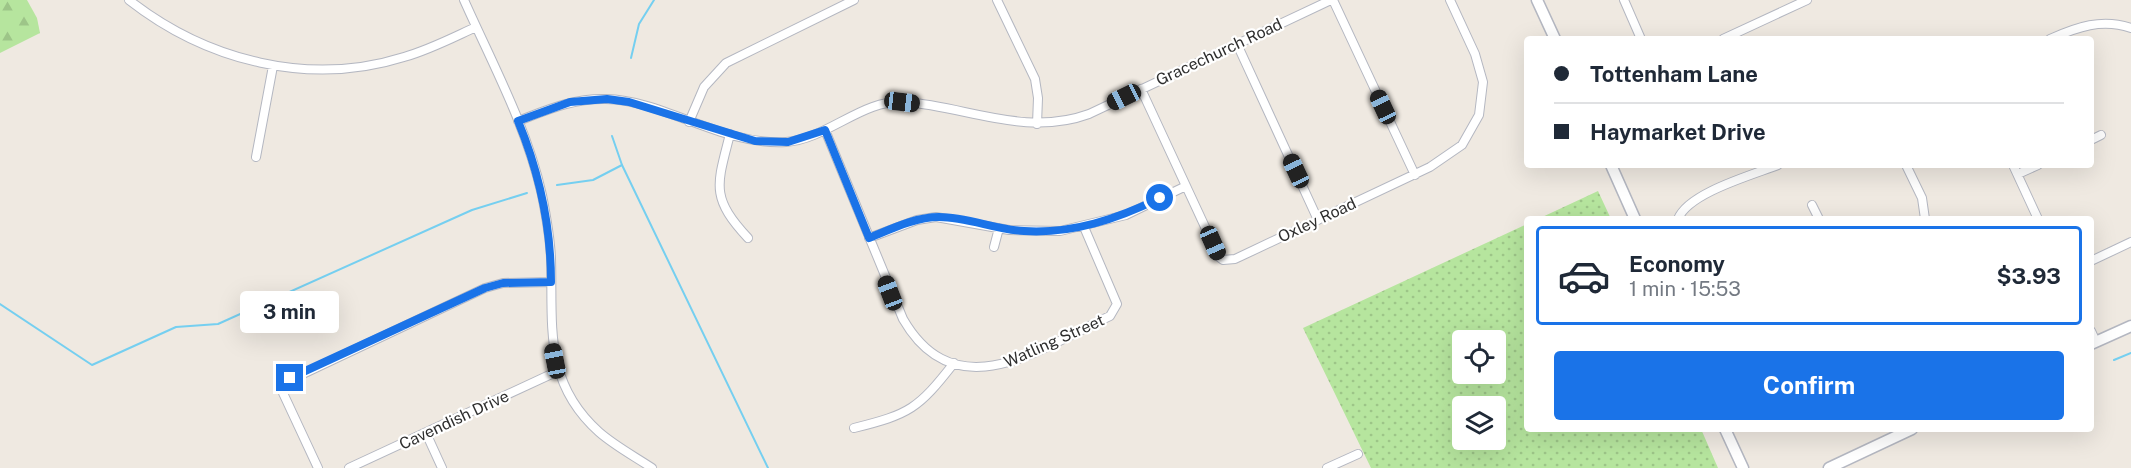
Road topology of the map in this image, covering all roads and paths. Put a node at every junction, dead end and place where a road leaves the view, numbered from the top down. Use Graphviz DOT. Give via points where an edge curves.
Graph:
graph roads {
  1 [pos="129,0"];
  2 [pos="464,0"];
  3 [pos="854,0"];
  4 [pos="997,0"];
  5 [pos="1332,0"];
  6 [pos="1450,0"];
  7 [pos="1537,0"];
  8 [pos="1624,0"];
  9 [pos="1807,0"];
  10 [pos="476,27"];
  11 [pos="2131,28"];
  12 [pos="1554,36"];
  13 [pos="1640,36"];
  14 [pos="1729,36"];
  15 [pos="2058,36"];
  16 [pos="1237,44"];
  17 [pos="273,66"];
  18 [pos="1141,89"];
  19 [pos="518,121"];
  20 [pos="689,122"];
  21 [pos="1037,124"];
  22 [pos="825,130"];
  23 [pos="730,134"];
  24 [pos="2101,135"];
  25 [pos="2094,138"];
  26 [pos="256,157"];
  27 [pos="1612,168"];
  28 [pos="1771,168"];
  29 [pos="1907,168"];
  30 [pos="2015,168"];
  31 [pos="2031,168"];
  32 [pos="2018,174"];
  33 [pos="1415,175"];
  34 [pos="1186,186"];
  35 [pos="1812,205"];
  36 [pos="1634,216"];
  37 [pos="1679,216"];
  38 [pos="1818,216"];
  39 [pos="1925,216"];
  40 [pos="2037,216"];
  41 [pos="1318,220"];
  42 [pos="1084,227"];
  43 [pos="999,228"];
  44 [pos="748,238"];
  45 [pos="869,238"];
  46 [pos="2131,243"];
  47 [pos="994,247"];
  48 [pos="2094,260"];
  49 [pos="551,282"];
  50 [pos="2131,326"];
  51 [pos="2094,339"];
  52 [pos="954,363"];
  53 [pos="558,371"];
  54 [pos="854,428"];
  55 [pos="1726,432"];
  56 [pos="1906,432"];
  57 [pos="426,433"];
  58 [pos="1358,454"];
  59 [pos="318,468"];
  60 [pos="349,468"];
  61 [pos="442,468"];
  62 [pos="652,468"];
  63 [pos="1327,468"];
  64 [pos="1743,468"];
  65 [pos="1829,468"];
  1 -- 17 [label="street" via="194,42"];
  2 -- 10 [label="street"];
  3 -- 20 [label="street" via="726,63 704,87"];
  4 -- 21 [label="street" via="1035,79"];
  5 -- 16 [label="street, Gracechurch Road"];
  5 -- 33 [label="street"];
  6 -- 33 [label="street, Oxley Road" via="1479,63 1481,105 1462,145"];
  7 -- 12 [label="street"];
  8 -- 13 [label="street"];
  9 -- 14 [label="street"];
  10 -- 17 [label="street" via="428,49 381,63 325,70"];
  10 -- 19 [label="street"];
  11 -- 15 [label="street" via="2092,24"];
  16 -- 18 [label="street, Gracechurch Road"];
  16 -- 41 [label="street"];
  17 -- 26 [label="street"];
  18 -- 21 [label="street, Gracechurch Road" via="1080,117"];
  18 -- 34 [label="street"];
  19 -- 20 [label="street, Gracechurch Road" via="570,102 607,99 629,102"];
  19 -- 49 [label="street" via="542,197"];
  20 -- 23 [label="street, Gracechurch Road"];
  21 -- 22 [label="street, Gracechurch Road" via="902,102 880,105"];
  22 -- 23 [label="street, Gracechurch Road" via="788,142 755,141"];
  22 -- 45 [label="street, Watling Street"];
  23 -- 44 [label="street" via="719,190 724,209"];
  24 -- 25 [label="street"];
  27 -- 36 [label="street"];
  28 -- 37 [label="street" via="1700,197"];
  29 -- 39 [label="street"];
  30 -- 32 [label="street"];
  31 -- 32 [label="street"];
  32 -- 40 [label="street"];
  33 -- 41 [label="street, Oxley Road"];
  34 -- 41 [label="street, Oxley Road" via="1223,260 1234,259"];
  34 -- 42 [label="street" via="1126,215"];
  35 -- 38 [label="street"];
  42 -- 43 [label="street" via="1049,231"];
  42 -- 52 [label="street, Watling Street" via="1114,292 1116,309 1110,316 993,368"];
  43 -- 45 [label="street" via="936,217"];
  43 -- 47 [label="street"];
  45 -- 52 [label="street, Watling Street" via="890,293 908,326 924,346"];
  46 -- 48 [label="street"];
  49 -- 53 [label="street" via="553,346"];
  49 -- 59 [label="street" via="503,283 485,288 290,378 283,386 285,397"];
  50 -- 51 [label="street"];
  52 -- 54 [label="street" via="916,406 898,417"];
  53 -- 57 [label="street, Cavendish Drive"];
  53 -- 62 [label="street" via="571,399 590,424"];
  55 -- 64 [label="street"];
  56 -- 65 [label="street"];
  57 -- 60 [label="street, Cavendish Drive"];
  57 -- 61 [label="street"];
  58 -- 63 [label="street"];
}
